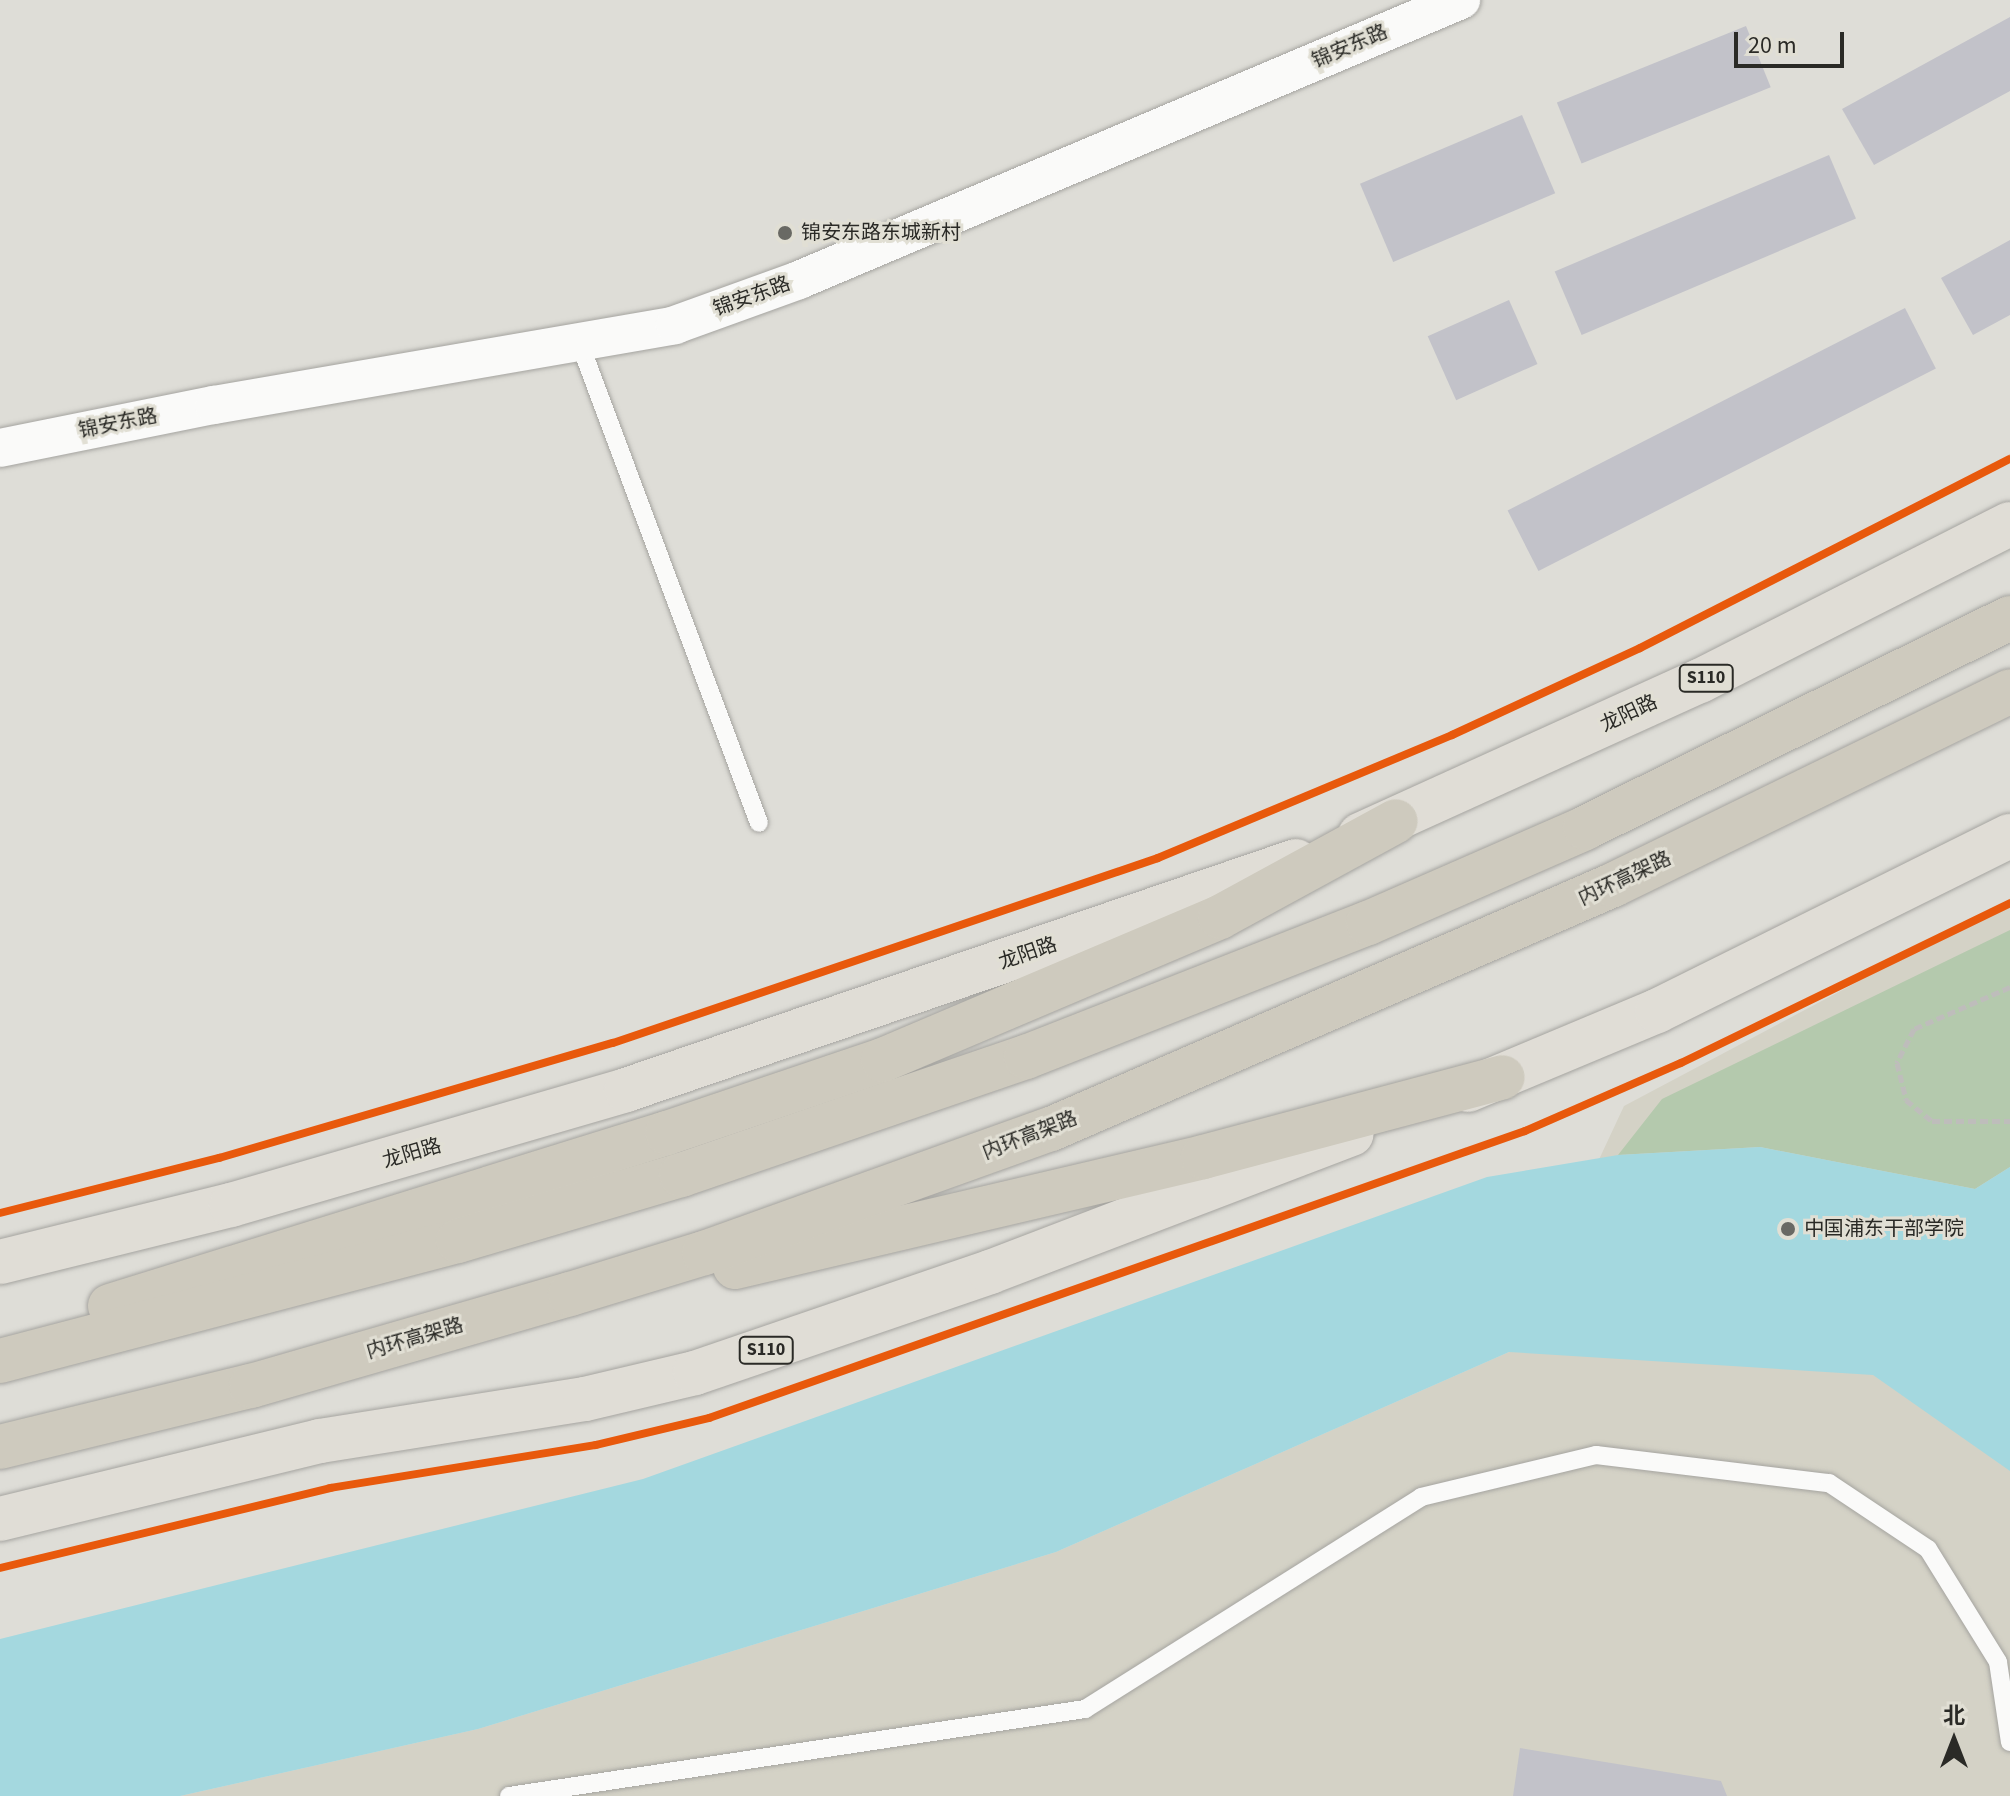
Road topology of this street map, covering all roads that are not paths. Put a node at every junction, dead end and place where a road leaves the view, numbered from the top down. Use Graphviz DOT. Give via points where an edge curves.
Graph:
graph roads {
  1 [pos="1461,0"];
  2 [pos="580,344"];
  3 [pos="0,448"];
  4 [pos="2010,524"];
  5 [pos="2010,618"];
  6 [pos="2010,691"];
  7 [pos="1396,821"];
  8 [pos="759,823"];
  9 [pos="2010,836"];
  10 [pos="1503,1077"];
  11 [pos="0,1262"];
  12 [pos="432,1334"];
  13 [pos="0,1341"];
  14 [pos="0,1361"];
  15 [pos="0,1447"];
  16 [pos="0,1519"];
  17 [pos="2010,1742"];
  18 [pos="509,1796"];
  1 -- 2 [label="street, 锦安东路" via="799,280 675,325"];
  2 -- 3 [label="street, 锦安东路" via="214,405"];
  2 -- 8 [label="lane"];
  4 -- 7 [label="main road, 龙阳路 / S110" via="1700,681"];
  5 -- 14 [label="highway" via="1585,828 1368,923 1026,1057 840,1122 458,1241"];
  6 -- 12 [label="highway, 内环高架路" via="1613,885 1051,1129 704,1253"];
  7 -- 11 [label="main road, 龙阳路 / S110" via="1208,893 626,1090 231,1205"];
  7 -- 13 [label="highway" via="1220,917 883,1060 667,1133"];
  9 -- 10 [label="main road, S110" via="1809,939"];
  10 -- 12 [label="highway" via="884,1234"];
  10 -- 16 [label="main road, S110" via="990,1272 695,1373 570,1402 320,1441"];
  12 -- 15 [label="highway, 内环高架路" via="251,1386"];
  17 -- 18 [label="lane" via="1998,1662 1928,1549 1829,1483 1596,1455 1421,1497 1085,1709"];
}
